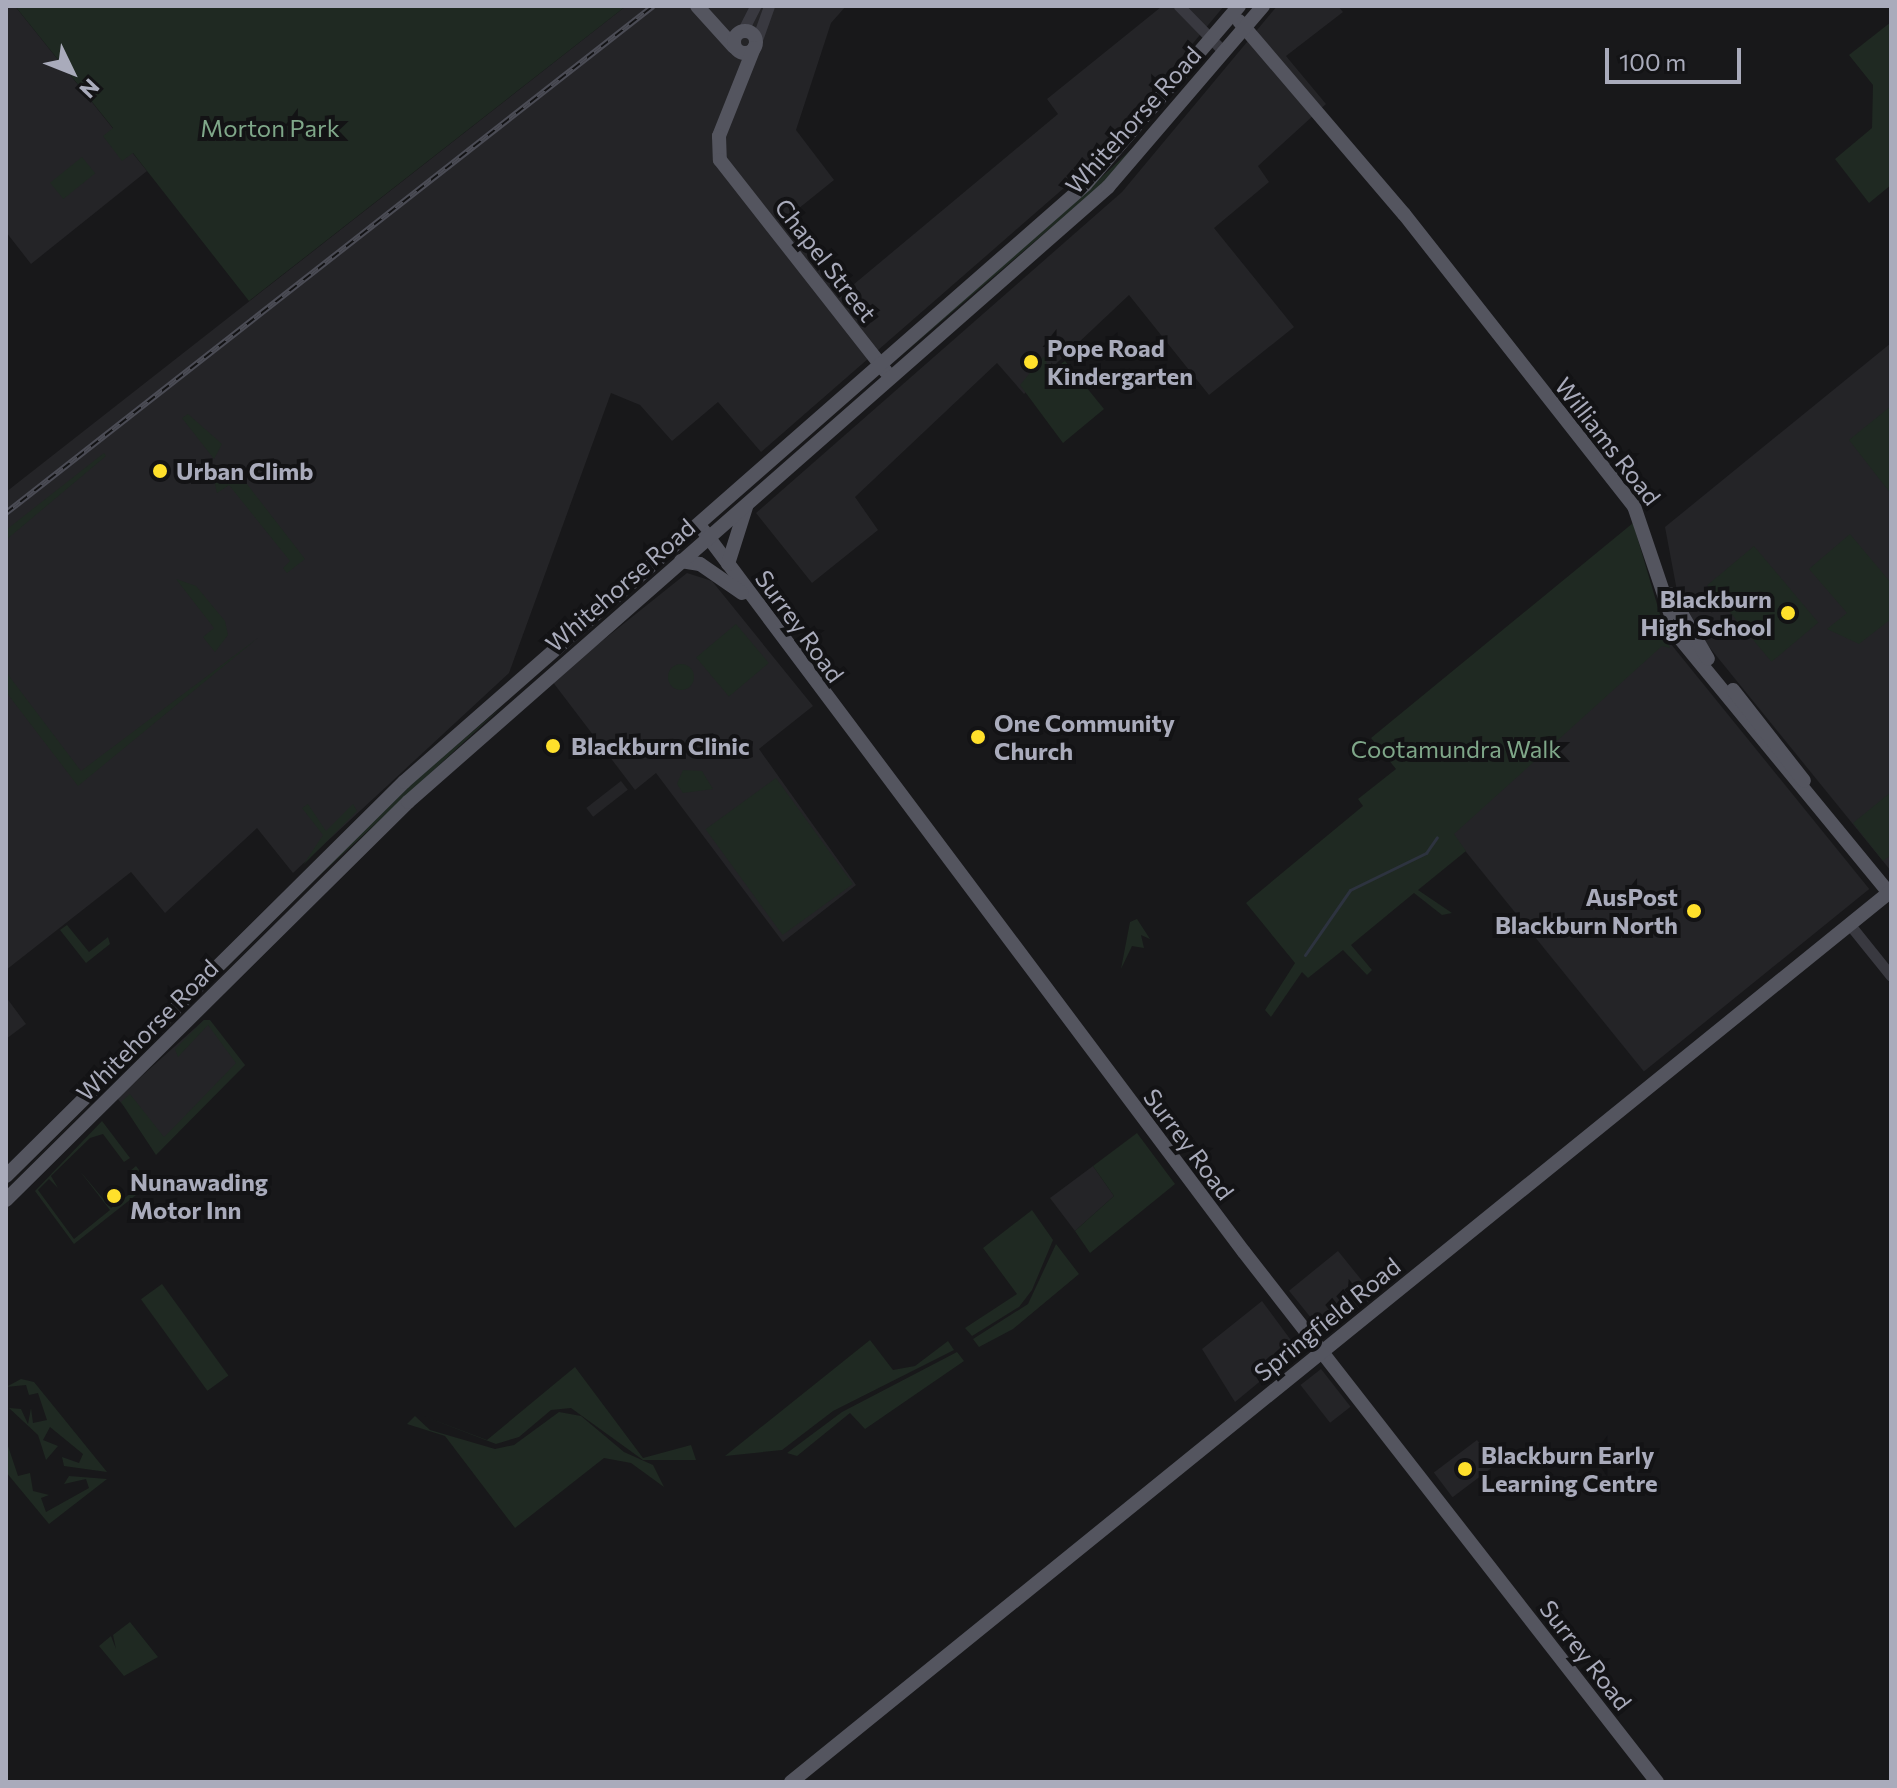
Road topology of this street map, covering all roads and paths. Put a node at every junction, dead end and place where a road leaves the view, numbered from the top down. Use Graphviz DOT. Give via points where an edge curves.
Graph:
graph roads {
  1 [pos="697,6"];
  2 [pos="709,6"];
  3 [pos="755,6"];
  4 [pos="769,6"];
  5 [pos="1179,6"];
  6 [pos="1263,6"];
  7 [pos="1235,10"];
  8 [pos="1245,27"];
  9 [pos="741,32"];
  10 [pos="1209,41"];
  11 [pos="755,46"];
  12 [pos="735,47"];
  13 [pos="1224,52"];
  14 [pos="739,84"];
  15 [pos="880,364"];
  16 [pos="891,378"];
  17 [pos="747,503"];
  18 [pos="697,523"];
  19 [pos="708,537"];
  20 [pos="681,561"];
  21 [pos="728,564"];
  22 [pos="755,604"];
  23 [pos="539,662"];
  24 [pos="561,665"];
  25 [pos="498,697"];
  26 [pos="509,710"];
  27 [pos="1890,892"];
  28 [pos="1850,925"];
  29 [pos="1891,976"];
  30 [pos="6,1176"];
  31 [pos="6,1200"];
  32 [pos="1321,1351"];
  33 [pos="791,1782"];
  34 [pos="1657,1782"];
  1 -- 12 [label="main road"];
  2 -- 9 [label="main road"];
  3 -- 9 [label="street"];
  4 -- 11 [label="street"];
  5 -- 10 [label="street"];
  6 -- 8 [label="main road, Whitehorse Road"];
  7 -- 8 [label="main road, Williams Road"];
  7 -- 10 [label="main road, Whitehorse Road"];
  8 -- 13 [label="main road, Whitehorse Road"];
  8 -- 27 [label="main road, Williams Road" via="1646,517 1678,614 1728,692"];
  9 -- 11 [label="main road" via="753,34"];
  9 -- 12 [label="main road"];
  10 -- 13 [label="street"];
  10 -- 15 [label="main road, Whitehorse Road" via="1097,173"];
  11 -- 12 [label="main road" via="746,54"];
  11 -- 14 [label="main road"];
  12 -- 14 [label="main road"];
  13 -- 16 [label="main road, Whitehorse Road" via="1108,187"];
  14 -- 15 [label="main road, Chapel Street" via="717,144 726,170"];
  15 -- 16 [label="main road, Chapel Street"];
  15 -- 18 [label="main road, Whitehorse Road"];
  16 -- 17 [label="main road, Whitehorse Road"];
  17 -- 19 [label="main road, Whitehorse Road"];
  17 -- 21 [label="main road"];
  18 -- 19 [label="main road, Surrey Road"];
  18 -- 23 [label="main road, Whitehorse Road"];
  19 -- 20 [label="main road, Whitehorse Road"];
  19 -- 21 [label="main road, Surrey Road"];
  20 -- 22 [label="main road" via="709,569"];
  20 -- 24 [label="main road, Whitehorse Road"];
  21 -- 22 [label="main road, Surrey Road"];
  22 -- 32 [label="main road, Surrey Road"];
  23 -- 24 [label="main road" via="545,668"];
  23 -- 25 [label="main road, Whitehorse Road"];
  24 -- 26 [label="main road, Whitehorse Road"];
  25 -- 26 [label="main road" via="509,700"];
  25 -- 30 [label="main road, Whitehorse Road"];
  26 -- 31 [label="main road, Whitehorse Road"];
  27 -- 28 [label="main road, Springfield Road"];
  28 -- 29 [label="street"];
  28 -- 32 [label="main road, Springfield Road"];
  32 -- 33 [label="main road, Springfield Road"];
  32 -- 34 [label="main road, Surrey Road"];
}
